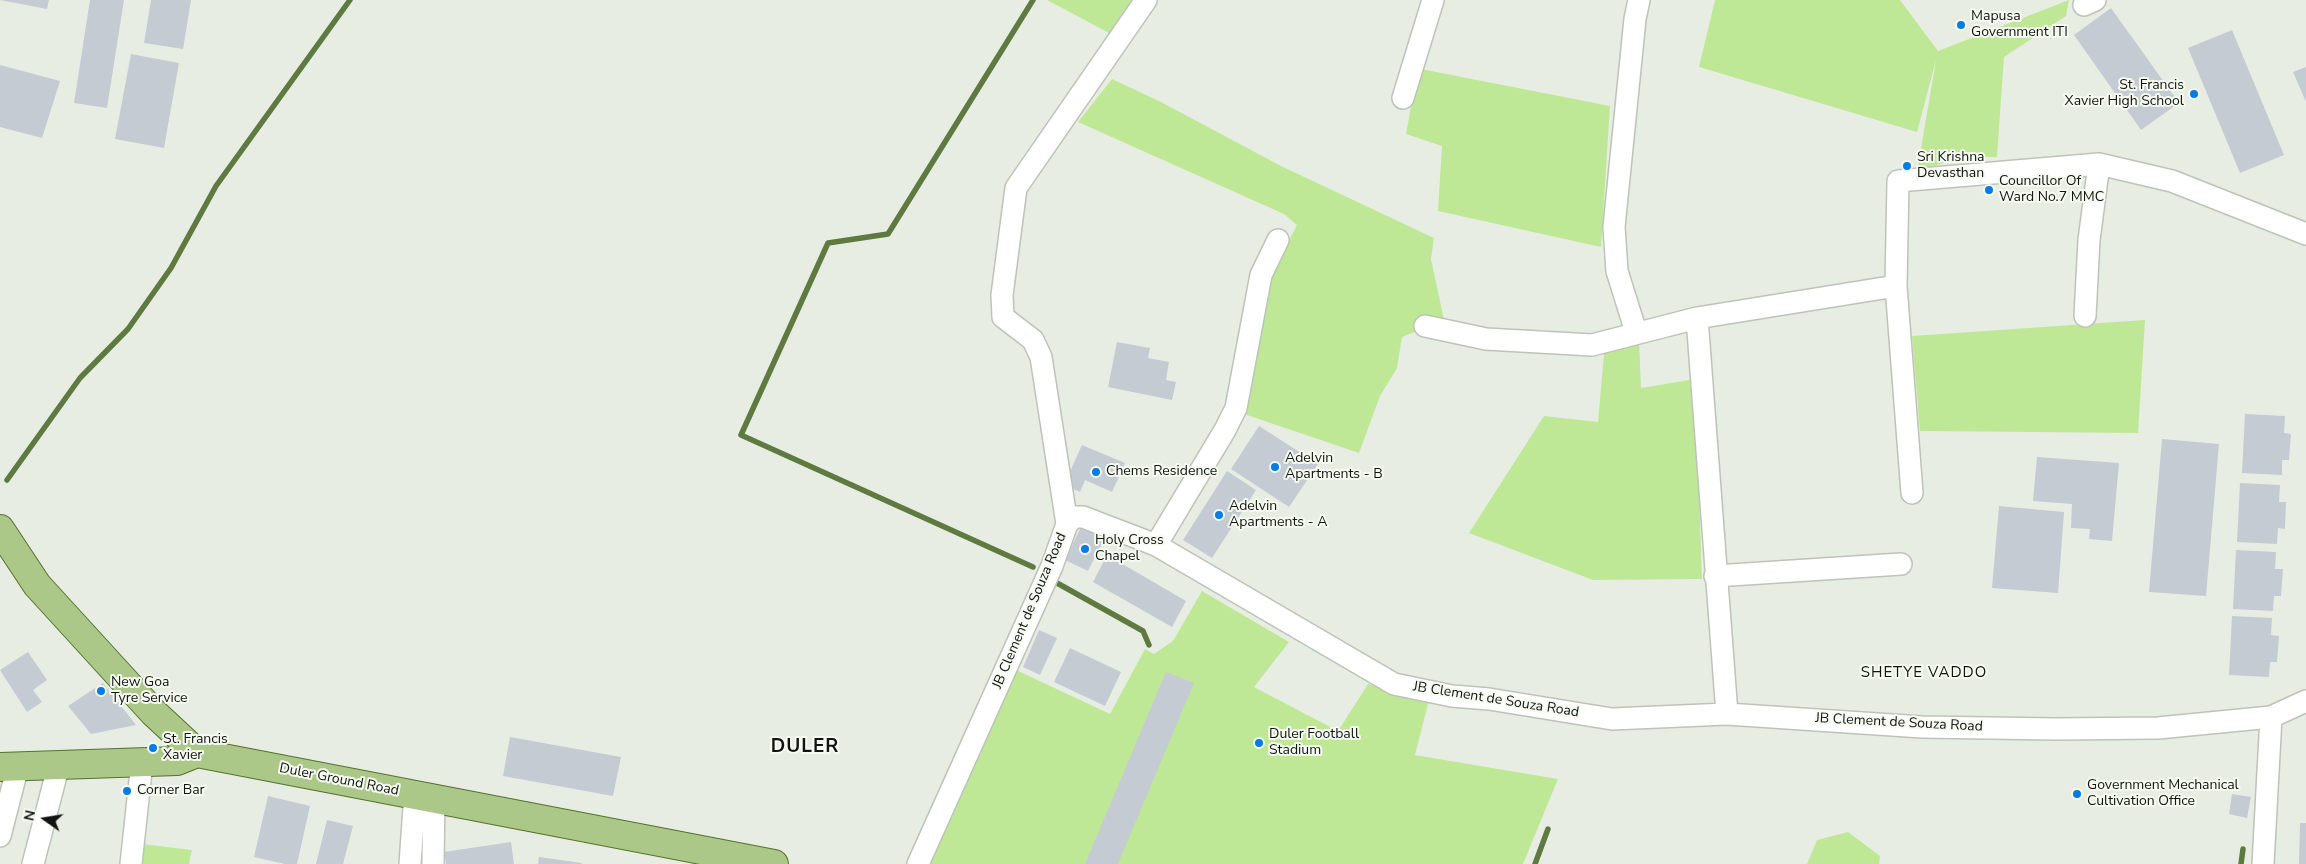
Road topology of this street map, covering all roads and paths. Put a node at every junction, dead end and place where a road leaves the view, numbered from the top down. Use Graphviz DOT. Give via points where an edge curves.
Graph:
graph roads {
  1 [pos="1146,0"];
  2 [pos="1433,0"];
  3 [pos="1639,0"];
  4 [pos="1403,98"];
  5 [pos="2099,164"];
  6 [pos="2306,234"];
  7 [pos="1278,240"];
  8 [pos="1896,286"];
  9 [pos="2085,316"];
  10 [pos="1697,318"];
  11 [pos="1425,326"];
  12 [pos="1636,332"];
  13 [pos="1912,493"];
  14 [pos="1067,524"];
  15 [pos="0,528"];
  16 [pos="1156,544"];
  17 [pos="1902,564"];
  18 [pos="1715,576"];
  19 [pos="2306,701"];
  20 [pos="1728,714"];
  21 [pos="2271,717"];
  22 [pos="197,753"];
  23 [pos="142,762"];
  24 [pos="58,764"];
  25 [pos="9,766"];
  26 [pos="425,796"];
  27 [pos="0,836"];
  28 [pos="33,864"];
  29 [pos="131,864"];
  30 [pos="410,864"];
  31 [pos="433,864"];
  32 [pos="774,864"];
  33 [pos="918,864"];
  34 [pos="2263,864"];
  1 -- 14 [label="street" via="1016,188 1002,295 1003,317 1033,340 1041,357"];
  2 -- 4 [label="street"];
  3 -- 12 [label="street" via="1614,227 1617,271"];
  5 -- 6 [label="street" via="2172,181"];
  5 -- 8 [label="street" via="1898,181"];
  5 -- 9 [label="street" via="2089,240"];
  7 -- 16 [label="street" via="1261,275 1236,408"];
  8 -- 10 [label="street"];
  8 -- 13 [label="street"];
  10 -- 12 [label="street"];
  10 -- 18 [label="street"];
  11 -- 12 [label="street" via="1486,338 1592,345"];
  14 -- 16 [label="street, JB Clement de Souza Road" via="1074,517 1083,517"];
  14 -- 33 [label="street, JB Clement de Souza Road" via="1052,566"];
  15 -- 22 [label="main road" via="37,585 153,712"];
  16 -- 20 [label="street, JB Clement de Souza Road" via="1394,684 1452,696 1612,718"];
  17 -- 18 [label="street"];
  18 -- 20 [label="street"];
  19 -- 21 [label="street, JB Clement de Souza Road"];
  20 -- 21 [label="street, JB Clement de Souza Road" via="1922,727 2056,729 2158,728"];
  21 -- 34 [label="street"];
  22 -- 23 [label="main road" via="176,761"];
  22 -- 26 [label="main road, Duler Ground Road"];
  23 -- 24 [label="main road"];
  23 -- 29 [label="street"];
  24 -- 25 [label="main road"];
  24 -- 28 [label="street"];
  25 -- 27 [label="street"];
  26 -- 30 [label="street"];
  26 -- 31 [label="street"];
  26 -- 32 [label="main road, Duler Ground Road"];
}
